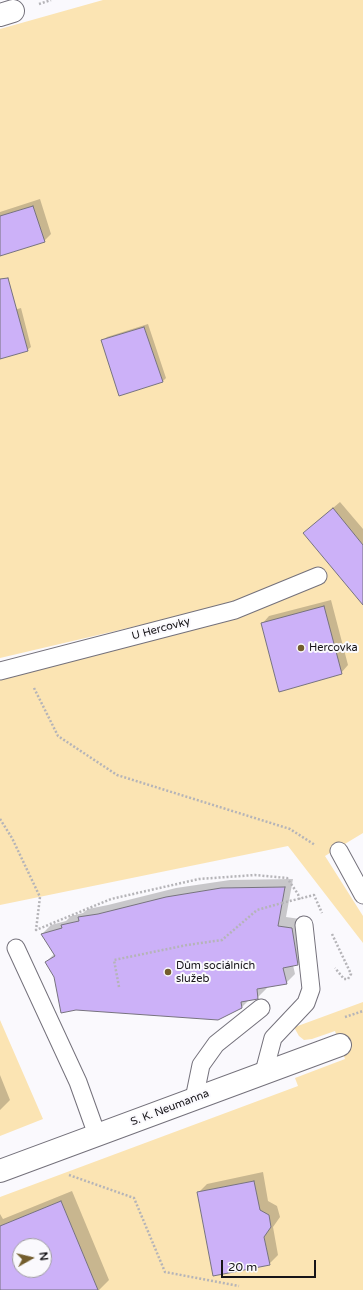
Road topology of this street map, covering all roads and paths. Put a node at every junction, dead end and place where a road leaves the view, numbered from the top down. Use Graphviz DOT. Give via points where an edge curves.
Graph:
graph roads {
  1 [pos="318,576"];
  2 [pos="23,665"];
  3 [pos="0,671"];
  4 [pos="0,819"];
  5 [pos="339,851"];
  6 [pos="363,895"];
  7 [pos="322,913"];
  8 [pos="304,925"];
  9 [pos="16,948"];
  10 [pos="119,987"];
  11 [pos="261,1008"];
  12 [pos="363,1011"];
  13 [pos="356,1014"];
  14 [pos="340,1045"];
  15 [pos="264,1072"];
  16 [pos="194,1099"];
  17 [pos="96,1135"];
  18 [pos="0,1171"];
  19 [pos="68,1174"];
  20 [pos="239,1286"];
  1 -- 2 [label="lane, U Hercovky" via="235,610"];
  2 -- 3 [label="lane, U Hercovky"];
  2 -- 5 [label="path" via="58,736 117,775 290,829 313,845"];
  4 -- 8 [label="path" via="12,838 40,897 36,930 111,899 199,879 255,875 287,878 298,894"];
  5 -- 6 [label="lane"];
  7 -- 10 [label="path, bridge" via="314,896 282,903 257,910 222,940 114,960"];
  8 -- 15 [label="lane" via="311,989 306,1003 273,1038"];
  9 -- 17 [label="lane" via="78,1082"];
  11 -- 16 [label="lane" via="216,1044 201,1065"];
  12 -- 13 [label="path"];
  14 -- 15 [label="street, S. K. Neumanna"];
  15 -- 16 [label="street, S. K. Neumanna"];
  16 -- 17 [label="street, S. K. Neumanna"];
  17 -- 18 [label="street, S. K. Neumanna"];
  19 -- 20 [label="path" via="134,1198 165,1272"];
}
